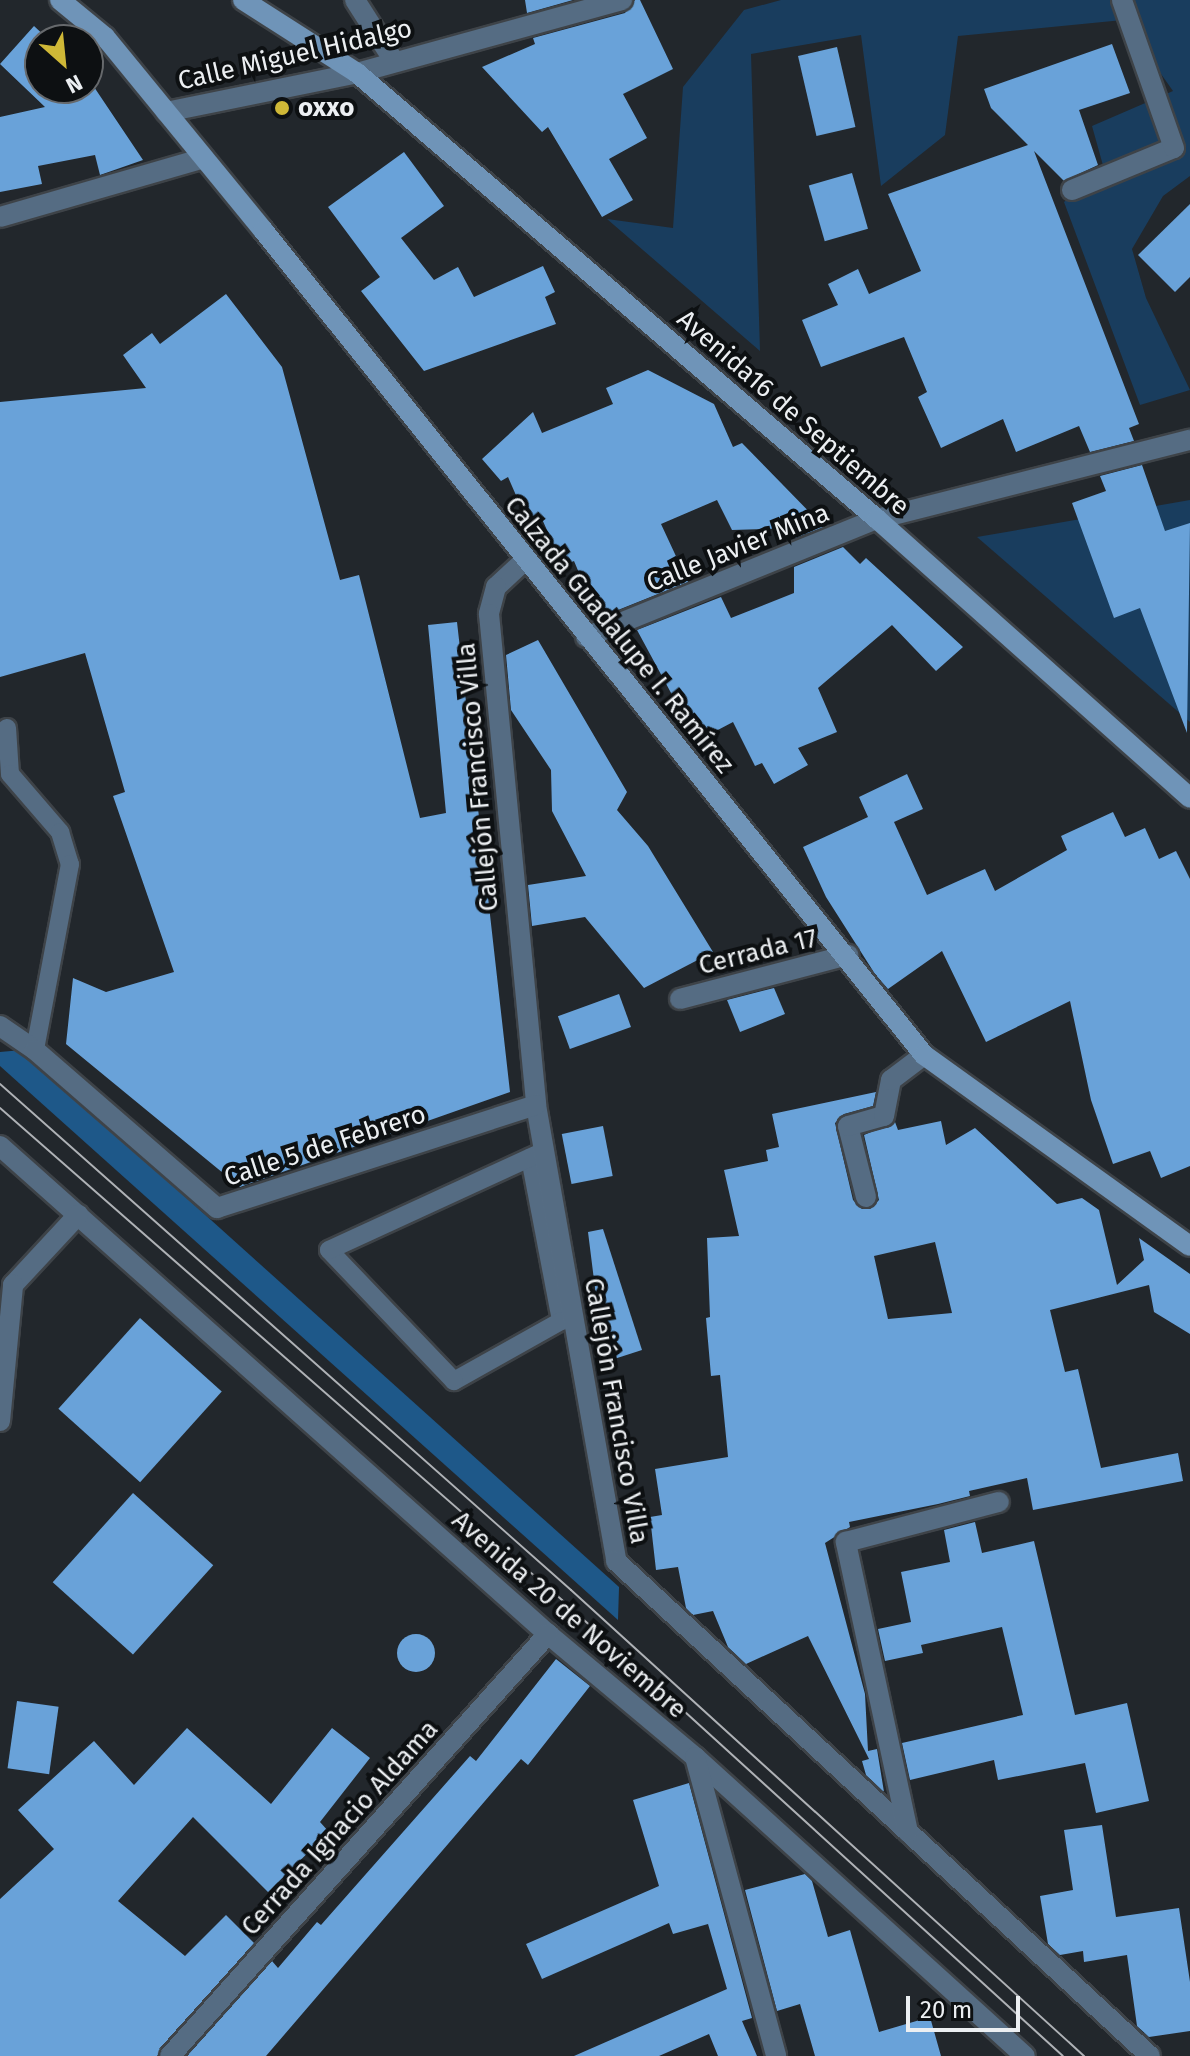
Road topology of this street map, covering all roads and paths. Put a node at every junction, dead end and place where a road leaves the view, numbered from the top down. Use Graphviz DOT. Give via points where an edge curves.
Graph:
graph roads {
  1 [pos="60,0"];
  2 [pos="243,0"];
  3 [pos="355,0"];
  4 [pos="622,0"];
  5 [pos="1122,0"];
  6 [pos="394,61"];
  7 [pos="357,73"];
  8 [pos="166,112"];
  9 [pos="204,158"];
  10 [pos="1072,190"];
  11 [pos="0,217"];
  12 [pos="1190,440"];
  13 [pos="877,519"];
  14 [pos="524,561"];
  15 [pos="586,637"];
  16 [pos="7,728"];
  17 [pos="1190,798"];
  18 [pos="848,955"];
  19 [pos="680,999"];
  20 [pos="0,1026"];
  21 [pos="35,1050"];
  22 [pos="924,1055"];
  23 [pos="536,1105"];
  24 [pos="0,1146"];
  25 [pos="537,1155"];
  26 [pos="866,1197"];
  27 [pos="78,1215"];
  28 [pos="1190,1246"];
  29 [pos="7,1285"];
  30 [pos="0,1421"];
  31 [pos="999,1502"];
  32 [pos="548,1634"];
  33 [pos="695,1757"];
  34 [pos="908,1832"];
  35 [pos="170,2056"];
  36 [pos="776,2056"];
  37 [pos="1025,2056"];
  38 [pos="1150,2056"];
  1 -- 8 [label="main road, Calzada Guadalupe I. Ramírez" via="105,37"];
  2 -- 7 [label="main road"];
  3 -- 6 [label="street"];
  4 -- 6 [label="street, Calle Miguel Hidalgo"];
  5 -- 10 [label="street" via="1174,148"];
  6 -- 7 [label="street, Calle Miguel Hidalgo"];
  7 -- 8 [label="street, Calle Miguel Hidalgo"];
  7 -- 13 [label="main road, Avenida16 de Septiembre"];
  8 -- 9 [label="main road, Calzada Guadalupe I. Ramírez"];
  9 -- 11 [label="street"];
  9 -- 14 [label="main road, Calzada Guadalupe I. Ramírez"];
  12 -- 13 [label="street, Calle Javier Mina"];
  13 -- 15 [label="street, Calle Javier Mina"];
  13 -- 17 [label="main road, Avenida16 de Septiembre"];
  14 -- 15 [label="main road, Calzada Guadalupe I. Ramírez"];
  14 -- 23 [label="street, Callejón Francisco Villa" via="496,587 489,614"];
  15 -- 18 [label="main road, Calzada Guadalupe I. Ramírez"];
  16 -- 21 [label="lane" via="10,774 60,832 70,864"];
  18 -- 19 [label="street, Cerrada 17"];
  18 -- 22 [label="main road, Calzada Guadalupe I. Ramírez"];
  20 -- 21 [label="street, Calle 5 de Febrero"];
  21 -- 23 [label="street, Calle 5 de Febrero" via="217,1208"];
  22 -- 26 [label="street" via="891,1080 884,1116 848,1126"];
  22 -- 28 [label="main road, Calzada Guadalupe I. Ramírez"];
  23 -- 25 [label="street, Callejón Francisco Villa"];
  24 -- 27 [label="street, Avenida 20 de Noviembre"];
  25 -- 25 [label="lane" via="329,1250 454,1381 561,1321"];
  25 -- 34 [label="street, Callejón Francisco Villa" via="616,1561"];
  27 -- 29 [label="street"];
  27 -- 32 [label="street, Avenida 20 de Noviembre"];
  29 -- 30 [label="street"];
  31 -- 34 [label="street" via="846,1542"];
  32 -- 33 [label="street, Avenida 20 de Noviembre"];
  32 -- 35 [label="street, Cerrada Ignacio Aldama"];
  33 -- 36 [label="street"];
  33 -- 37 [label="street, Avenida 20 de Noviembre"];
  34 -- 38 [label="street, Callejón Francisco Villa"];
}
